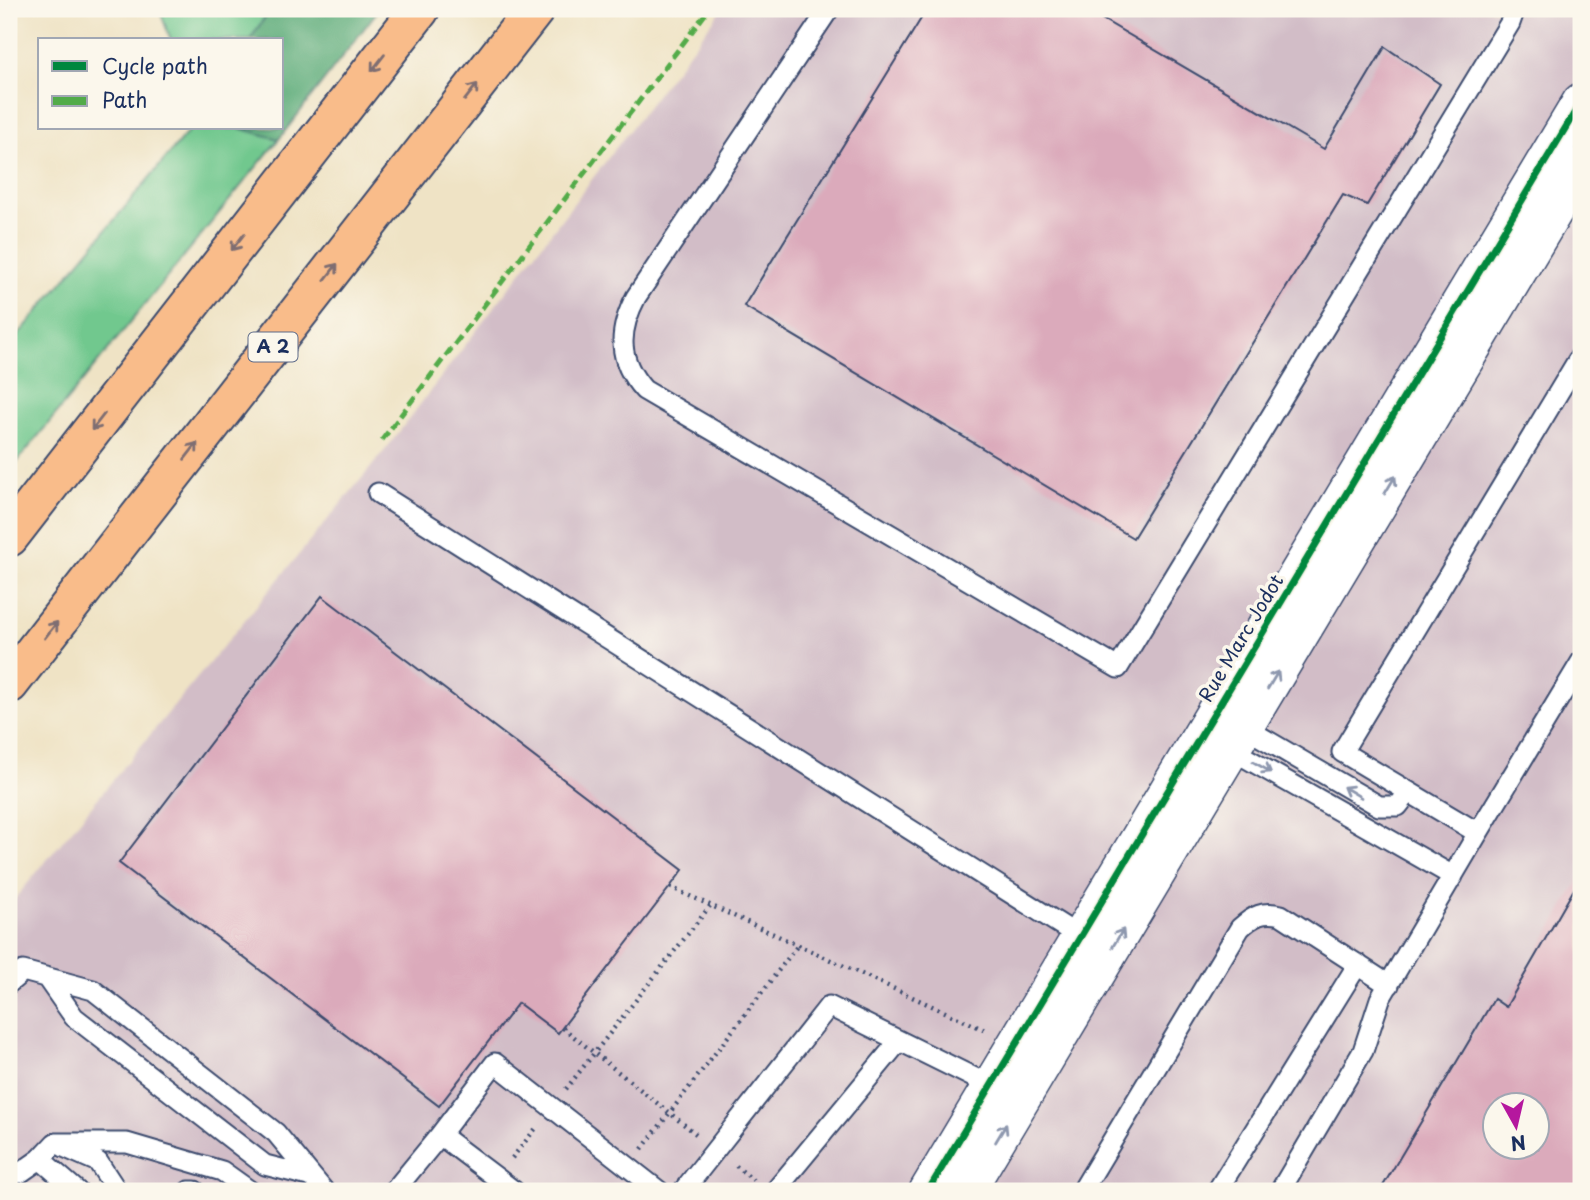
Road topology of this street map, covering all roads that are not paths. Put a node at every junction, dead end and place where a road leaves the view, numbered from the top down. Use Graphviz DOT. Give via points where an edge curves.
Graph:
graph roads {
  1 [pos="420,9"];
  2 [pos="535,9"];
  3 [pos="829,9"];
  4 [pos="1515,9"];
  5 [pos="1581,102"];
  6 [pos="1581,166"];
  7 [pos="1581,355"];
  8 [pos="378,493"];
  9 [pos="9,537"];
  10 [pos="1581,662"];
  11 [pos="9,684"];
  12 [pos="1223,730"];
  13 [pos="1409,793"];
  14 [pos="1478,833"];
  15 [pos="1453,876"];
  16 [pos="1080,937"];
  17 [pos="1358,964"];
  18 [pos="46,977"];
  19 [pos="9,983"];
  20 [pos="1388,985"];
  21 [pos="899,1041"];
  22 [pos="991,1086"];
  23 [pos="440,1135"];
  24 [pos="55,1143"];
  25 [pos="40,1159"];
  26 [pos="9,1169"];
  27 [pos="309,1176"];
  28 [pos="766,1187"];
  29 [pos="77,1191"];
  30 [pos="117,1191"];
  31 [pos="189,1191"];
  32 [pos="195,1191"];
  33 [pos="250,1191"];
  34 [pos="324,1191"];
  35 [pos="394,1191"];
  36 [pos="513,1191"];
  37 [pos="659,1191"];
  38 [pos="683,1191"];
  39 [pos="928,1191"];
  40 [pos="966,1191"];
  41 [pos="1082,1191"];
  42 [pos="1217,1191"];
  43 [pos="1280,1191"];
  1 -- 9 [label="highway, one-way"];
  11 -- 2 [label="highway, A 2, one-way"];
  3 -- 4 [label="lane" via="632,304 621,340 627,365 644,390 1118,668"];
  5 -- 12 [label="street, Rue Marc Jodot"];
  12 -- 6 [label="street, Rue Marc Jodot, one-way"];
  7 -- 13 [label="lane" via="1342,752"];
  8 -- 16 [label="lane"];
  10 -- 14 [label="lane"];
  13 -- 12 [label="lane, one-way" via="1398,806 1379,806"];
  12 -- 15 [label="lane, one-way"];
  12 -- 16 [label="street, Rue Marc Jodot"];
  40 -- 12 [label="street, Rue Marc Jodot, one-way"];
  13 -- 14 [label="lane"];
  14 -- 15 [label="lane"];
  15 -- 20 [label="lane"];
  16 -- 22 [label="street, Rue Marc Jodot"];
  17 -- 20 [label="lane"];
  17 -- 41 [label="lane" via="1281,915 1264,912 1248,920"];
  17 -- 42 [label="lane"];
  18 -- 19 [label="lane" via="23,971"];
  18 -- 27 [label="lane" via="93,990 276,1133"];
  18 -- 27 [label="lane" via="74,1017 265,1165"];
  20 -- 43 [label="lane" via="1358,1061"];
  21 -- 22 [label="lane"];
  21 -- 28 [label="lane"];
  21 -- 38 [label="lane" via="830,1006"];
  22 -- 39 [label="street, Rue Marc Jodot"];
  23 -- 35 [label="lane"];
  23 -- 36 [label="lane"];
  23 -- 37 [label="lane" via="495,1063"];
  24 -- 25 [label="lane"];
  24 -- 30 [label="lane" via="98,1162"];
  24 -- 33 [label="lane" via="127,1143 222,1171"];
  25 -- 26 [label="lane" via="20,1173"];
  25 -- 29 [label="lane"];
  27 -- 34 [label="lane"];
  31 -- 32 [label="lane"];
}
